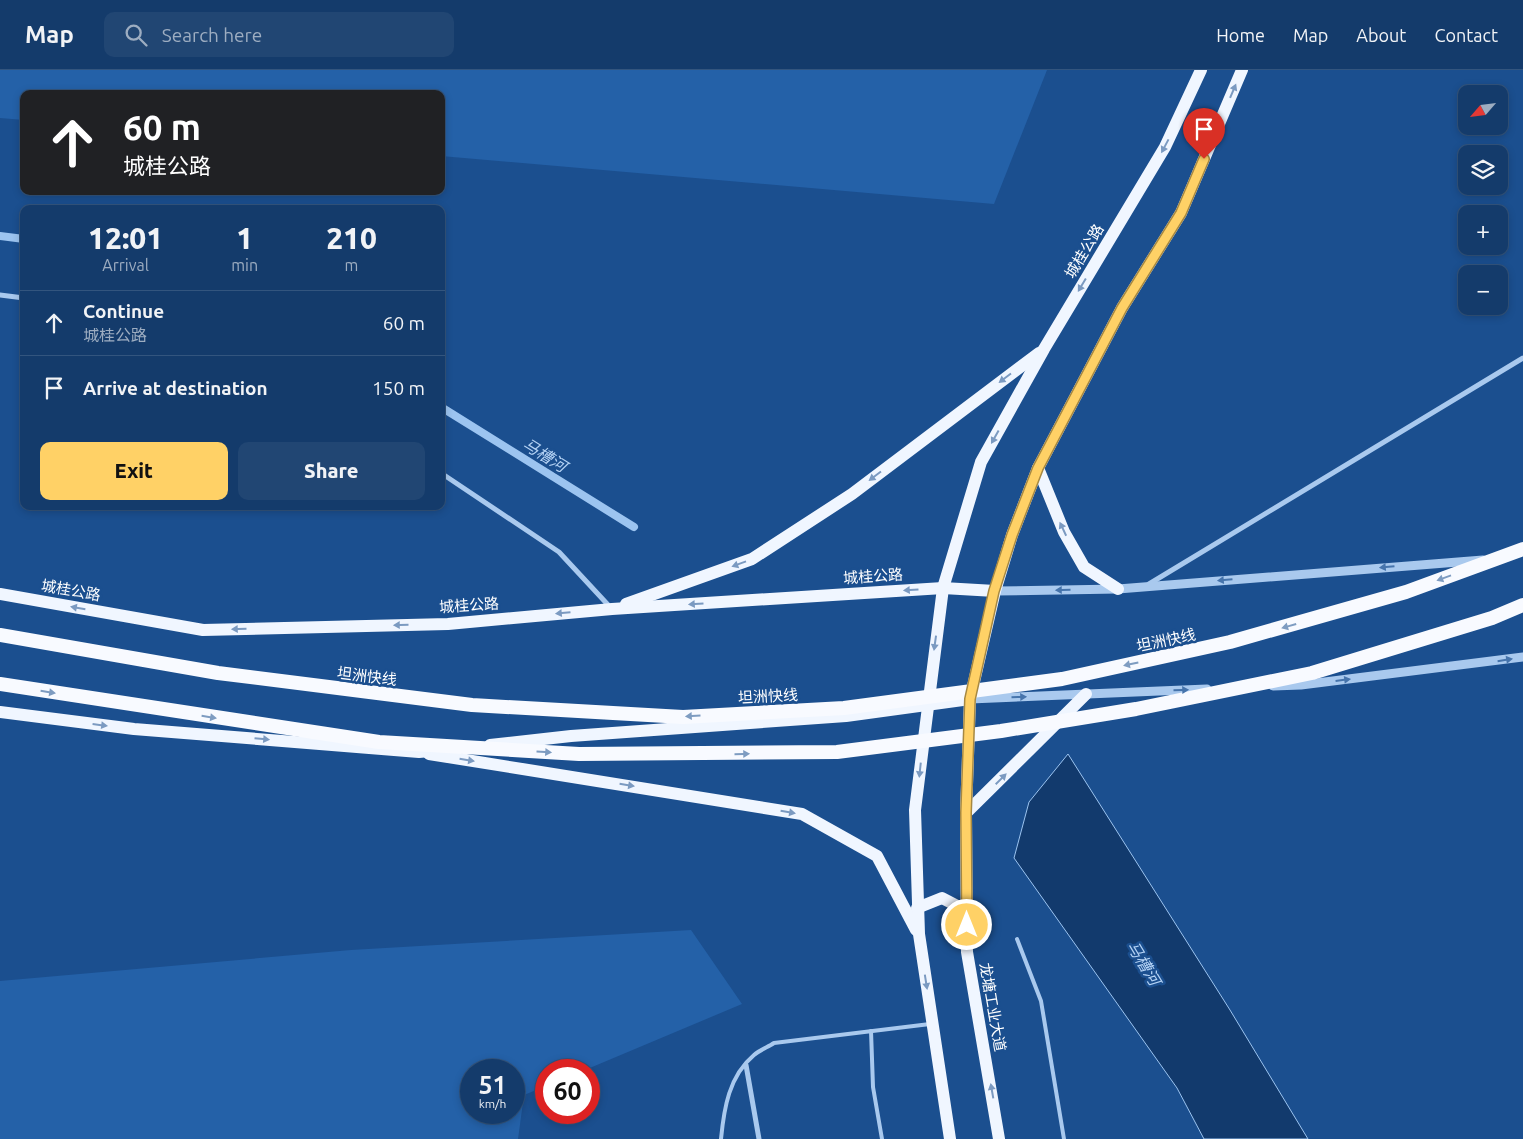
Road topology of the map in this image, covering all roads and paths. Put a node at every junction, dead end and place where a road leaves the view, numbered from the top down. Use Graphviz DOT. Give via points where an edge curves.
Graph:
graph roads {
  1 [pos="1201,70"];
  2 [pos="1242,70"];
  3 [pos="0,295"];
  4 [pos="20,298"];
  5 [pos="1044,349"];
  6 [pos="1523,358"];
  7 [pos="1038,468"];
  8 [pos="445,476"];
  9 [pos="1523,549"];
  10 [pos="1523,557"];
  11 [pos="1146,587"];
  12 [pos="943,588"];
  13 [pos="1118,589"];
  14 [pos="994,591"];
  15 [pos="0,594"];
  16 [pos="1523,605"];
  17 [pos="612,609"];
  18 [pos="0,635"];
  19 [pos="1523,657"];
  20 [pos="0,684"];
  21 [pos="1086,694"];
  22 [pos="970,699"];
  23 [pos="927,704"];
  24 [pos="0,712"];
  25 [pos="419,752"];
  26 [pos="966,813"];
  27 [pos="917,908"];
  28 [pos="967,911"];
  29 [pos="919,934"];
  30 [pos="1017,938"];
  31 [pos="933,1024"];
  32 [pos="871,1031"];
  33 [pos="746,1066"];
  34 [pos="721,1139"];
  35 [pos="759,1139"];
  36 [pos="882,1139"];
  37 [pos="950,1139"];
  38 [pos="999,1139"];
  39 [pos="1064,1139"];
  1 -- 5 [label="main road, 城桂公路, one-way" via="1165,147"];
  7 -- 2 [label="main road, one-way" via="1122,308 1181,213"];
  3 -- 4 [label="street"];
  5 -- 12 [label="main road, 城桂公路, one-way" via="981,462"];
  5 -- 17 [label="main road, one-way" via="852,494 752,559"];
  6 -- 11 [label="street"];
  13 -- 7 [label="main road, one-way" via="1084,567 1064,532"];
  7 -- 14 [label="main road"];
  8 -- 17 [label="street" via="559,552"];
  9 -- 18 [label="highway, 坦洲快线, one-way, bridge" via="1406,592 1230,642 1062,679 816,710 683,717 472,705 218,673"];
  10 -- 11 [label="street, one-way"];
  11 -- 13 [label="street"];
  12 -- 14 [label="main road, 城桂公路"];
  12 -- 17 [label="main road, 城桂公路, one-way"];
  12 -- 23 [label="main road, 城桂公路, one-way"];
  13 -- 14 [label="street, one-way"];
  14 -- 22 [label="main road"];
  17 -- 15 [label="main road, 城桂公路, one-way" via="448,624 204,630"];
  20 -- 16 [label="highway, one-way, bridge" via="379,742 580,754 837,752 1127,711 1312,674 1474,624"];
  21 -- 19 [label="street, one-way" via="1301,685"];
  22 -- 21 [label="street, one-way"];
  26 -- 21 [label="main road, one-way"];
  22 -- 23 [label="main road"];
  22 -- 26 [label="main road, 龙塘工业大道"];
  23 -- 25 [label="main road" via="846,716 571,736"];
  23 -- 27 [label="main road, one-way" via="915,810"];
  24 -- 25 [label="main road, one-way" via="134,729"];
  25 -- 29 [label="main road, one-way" via="802,814 877,856"];
  26 -- 28 [label="main road, 龙塘工业大道"];
  27 -- 28 [label="main road" via="942,898"];
  27 -- 29 [label="main road"];
  38 -- 28 [label="main road, 龙塘工业大道, one-way" via="967,952"];
  29 -- 31 [label="main road, one-way"];
  30 -- 39 [label="lane" via="1041,1001"];
  31 -- 32 [label="lane"];
  31 -- 37 [label="main road"];
  32 -- 33 [label="lane" via="774,1043 754,1055"];
  32 -- 36 [label="lane" via="873,1087"];
  33 -- 34 [label="lane" via="729,1091"];
  33 -- 35 [label="street"];
}
